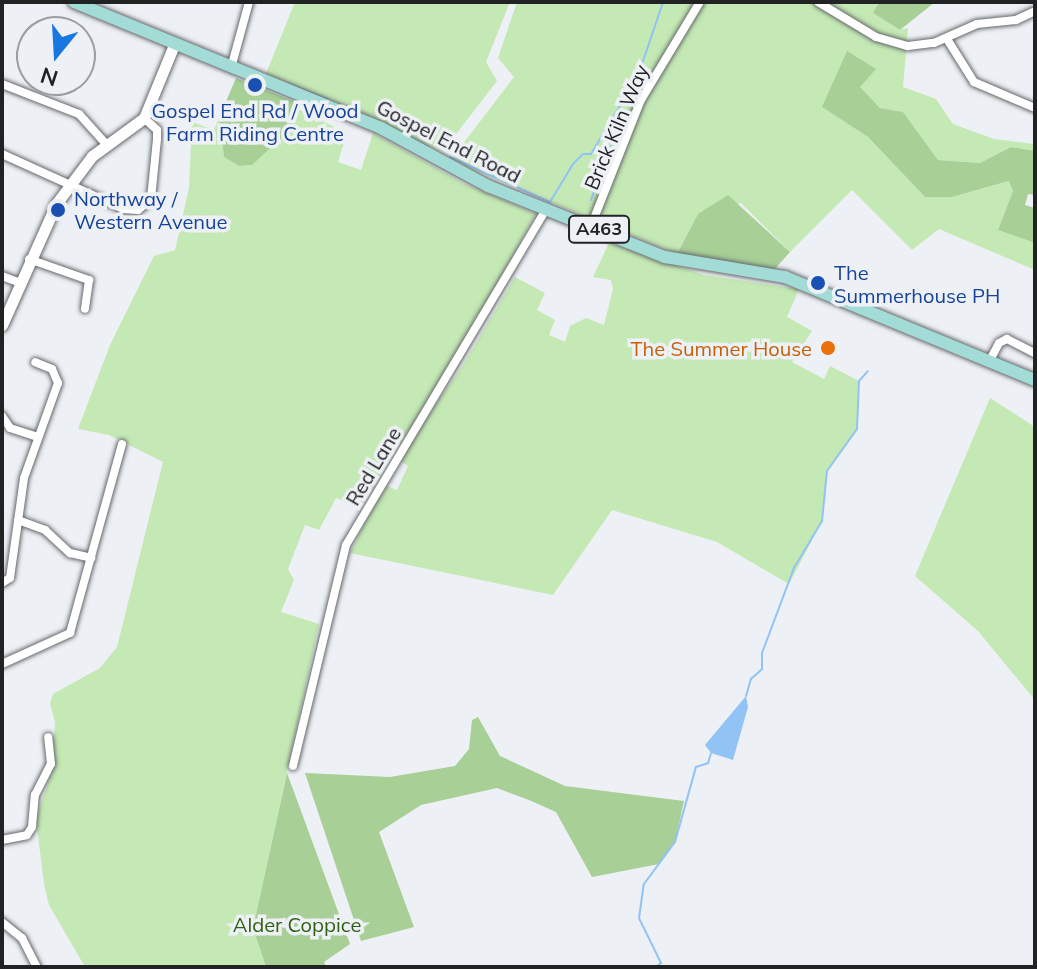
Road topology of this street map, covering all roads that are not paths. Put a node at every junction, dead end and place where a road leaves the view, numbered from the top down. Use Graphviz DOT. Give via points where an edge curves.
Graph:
graph roads {
  1 [pos="74,2"];
  2 [pos="249,2"];
  3 [pos="700,2"];
  4 [pos="818,2"];
  5 [pos="1032,13"];
  6 [pos="1035,24"];
  7 [pos="947,39"];
  8 [pos="174,45"];
  9 [pos="231,69"];
  10 [pos="2,84"];
  11 [pos="1035,108"];
  12 [pos="144,118"];
  13 [pos="106,144"];
  14 [pos="2,154"];
  15 [pos="69,185"];
  16 [pos="546,210"];
  17 [pos="591,226"];
  18 [pos="29,259"];
  19 [pos="2,276"];
  20 [pos="18,282"];
  21 [pos="85,309"];
  22 [pos="2,325"];
  23 [pos="1035,353"];
  24 [pos="35,362"];
  25 [pos="989,362"];
  26 [pos="1035,380"];
  27 [pos="2,416"];
  28 [pos="37,437"];
  29 [pos="122,444"];
  30 [pos="18,520"];
  31 [pos="91,558"];
  32 [pos="2,583"];
  33 [pos="2,664"];
  34 [pos="48,737"];
  35 [pos="293,766"];
  36 [pos="2,840"];
  37 [pos="2,922"];
  38 [pos="37,967"];
  1 -- 8 [label="main road, Gospel End Road / A463"];
  2 -- 9 [label="street"];
  3 -- 17 [label="street, Brick Kiln Way" via="641,100"];
  4 -- 7 [label="street" via="892,43 920,46"];
  5 -- 6 [label="street"];
  5 -- 7 [label="street" via="977,24"];
  7 -- 11 [label="street" via="974,82"];
  8 -- 9 [label="main road, Gospel End Road / A463"];
  8 -- 12 [label="street"];
  9 -- 16 [label="main road, Gospel End Road / A463" via="381,128 488,186"];
  10 -- 13 [label="street" via="79,114"];
  12 -- 13 [label="street"];
  12 -- 15 [label="street" via="157,130 157,139 151,199 143,207 123,209"];
  13 -- 15 [label="street"];
  14 -- 15 [label="street"];
  15 -- 18 [label="street"];
  16 -- 17 [label="main road, Gospel End Road / A463"];
  16 -- 35 [label="street, Red Lane" via="346,545"];
  17 -- 25 [label="main road, Gospel End Road / A463" via="689,264 785,277"];
  18 -- 20 [label="street"];
  18 -- 21 [label="street" via="89,280"];
  19 -- 20 [label="street"];
  20 -- 22 [label="street"];
  23 -- 25 [label="street" via="1007,339"];
  24 -- 28 [label="street" via="59,377"];
  25 -- 26 [label="main road, Gospel End Road / A463"];
  27 -- 28 [label="street" via="10,428"];
  28 -- 30 [label="street"];
  29 -- 31 [label="street"];
  30 -- 31 [label="street" via="36,524 70,553"];
  30 -- 32 [label="street" via="10,578"];
  31 -- 33 [label="street" via="70,633"];
  34 -- 36 [label="street" via="51,764 35,795 32,827 27,835"];
  37 -- 38 [label="street" via="22,938"];
}
